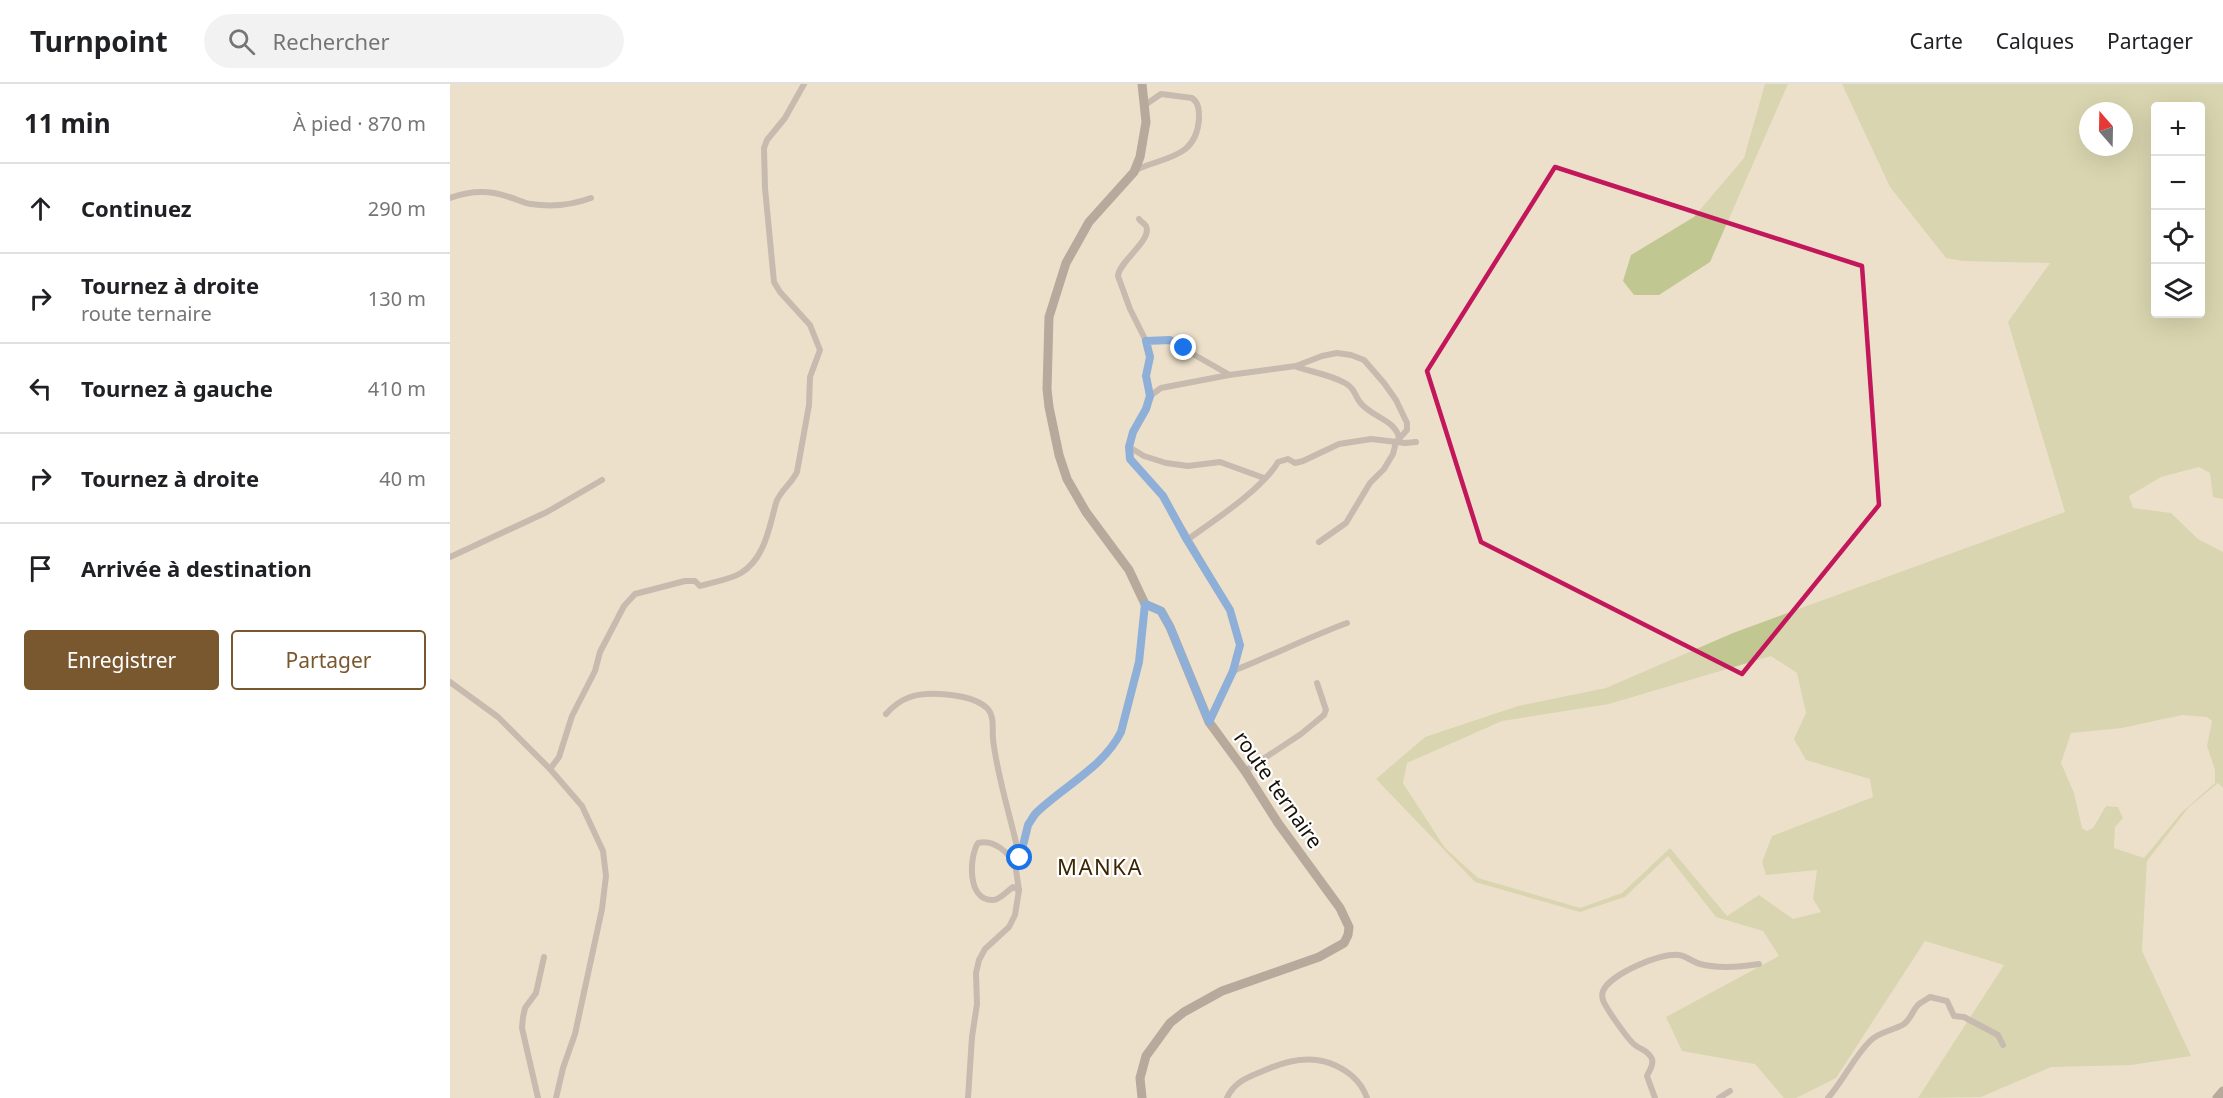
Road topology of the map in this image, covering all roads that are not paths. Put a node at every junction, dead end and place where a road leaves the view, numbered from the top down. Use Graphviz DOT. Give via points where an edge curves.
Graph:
graph roads {
  1 [pos="804,84"];
  2 [pos="1142,84"];
  3 [pos="1145,105"];
  4 [pos="1134,172"];
  5 [pos="450,198"];
  6 [pos="591,198"];
  7 [pos="1138,219"];
  8 [pos="1146,341"];
  9 [pos="1296,366"];
  10 [pos="1229,375"];
  11 [pos="1150,396"];
  12 [pos="1397,439"];
  13 [pos="1416,442"];
  14 [pos="1129,447"];
  15 [pos="1264,478"];
  16 [pos="602,480"];
  17 [pos="1187,540"];
  18 [pos="1320,542"];
  19 [pos="450,557"];
  20 [pos="1145,604"];
  21 [pos="1347,623"];
  22 [pos="1233,671"];
  23 [pos="450,682"];
  24 [pos="1317,683"];
  25 [pos="885,714"];
  26 [pos="1209,722"];
  27 [pos="550,769"];
  28 [pos="1245,771"];
  29 [pos="1016,870"];
  30 [pos="1019,890"];
  31 [pos="544,957"];
  32 [pos="1759,964"];
  33 [pos="2003,1045"];
  34 [pos="1730,1091"];
  35 [pos="2223,1091"];
  36 [pos="538,1098"];
  37 [pos="556,1098"];
  38 [pos="969,1098"];
  39 [pos="1142,1098"];
  40 [pos="1227,1098"];
  41 [pos="1367,1098"];
  42 [pos="1655,1098"];
  43 [pos="1719,1098"];
  44 [pos="1828,1098"];
  45 [pos="2217,1098"];
  1 -- 27 [label="street" via="764,148 774,282 810,325 820,350 810,377 797,472 777,500 757,556 741,573 700,586 695,581 685,581 635,594 624,606 572,716 559,757"];
  2 -- 3 [label="street, route ternaire"];
  3 -- 4 [label="street, route ternaire" via="1144,140"];
  3 -- 4 [label="street" via="1161,94 1192,98 1199,111 1198,124 1195,139 1185,150"];
  4 -- 20 [label="street, route ternaire" via="1089,222 1066,263 1049,317 1047,389 1067,479 1129,570"];
  5 -- 6 [label="street" via="465,192 488,192 544,206"];
  7 -- 8 [label="street" via="1146,226 1142,243 1118,276"];
  8 -- 10 [label="street" via="1170,340"];
  8 -- 11 [label="street"];
  9 -- 10 [label="street"];
  9 -- 12 [label="street" via="1354,389 1359,401 1396,428"];
  9 -- 12 [label="street" via="1337,353 1364,360 1396,400 1407,423 1407,430"];
  10 -- 11 [label="street" via="1161,388"];
  11 -- 14 [label="street"];
  12 -- 13 [label="street"];
  12 -- 15 [label="street" via="1339,444 1303,461 1278,462"];
  12 -- 18 [label="street" via="1384,470 1370,483 1346,523"];
  14 -- 15 [label="street" via="1166,463 1188,466 1220,462"];
  14 -- 17 [label="street" via="1130,459 1163,496"];
  15 -- 17 [label="street" via="1258,487"];
  16 -- 19 [label="street" via="547,512"];
  17 -- 22 [label="street" via="1230,610 1240,645"];
  20 -- 26 [label="street, route ternaire" via="1161,611 1170,627"];
  20 -- 29 [label="street" via="1139,662 1121,732 1100,760 1035,814 1028,825"];
  21 -- 22 [label="street"];
  22 -- 26 [label="street"];
  23 -- 27 [label="street" via="498,717"];
  24 -- 28 [label="street" via="1326,713"];
  25 -- 29 [label="street" via="896,703 922,694 960,696 986,707 991,713 995,751 1017,847"];
  26 -- 28 [label="street, route ternaire"];
  27 -- 37 [label="street" via="582,806 603,851 606,876 581,1012"];
  28 -- 39 [label="street, route ternaire" via="1340,908 1348,935 1344,943 1319,957 1222,991 1170,1023 1146,1056 1140,1078"];
  29 -- 30 [label="street"];
  29 -- 30 [label="street" via="1012,859 993,843 978,843 971,867 981,895 993,900 1013,887"];
  30 -- 38 [label="street" via="1009,927 979,960"];
  31 -- 36 [label="street" via="536,993 525,1008 522,1029"];
  32 -- 42 [label="street" via="1739,968 1709,966 1679,955 1667,956 1630,968 1607,985 1604,1001 1635,1045 1652,1059 1647,1076"];
  33 -- 44 [label="street" via="1998,1035 1964,1017 1954,1016 1947,1001 1930,997 1917,1006 1906,1023 1871,1040"];
  34 -- 43 [label="street"];
  35 -- 45 [label="street"];
  40 -- 41 [label="street" via="1244,1078 1278,1064 1307,1058 1331,1063 1345,1071"];
}
